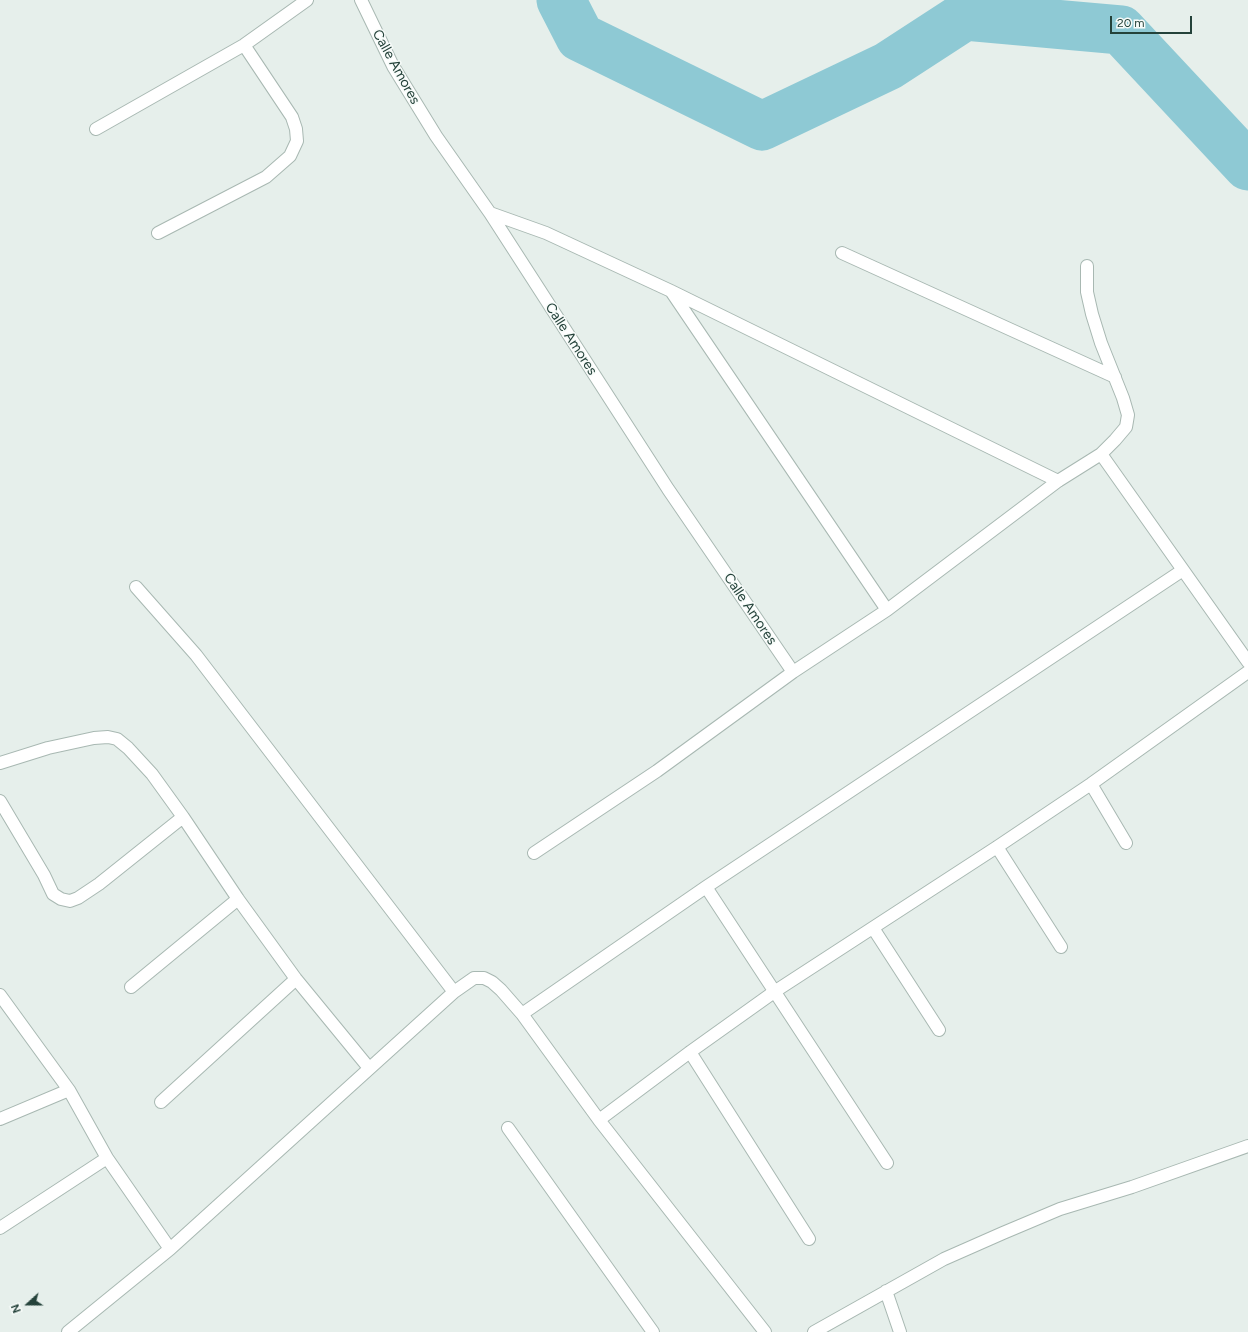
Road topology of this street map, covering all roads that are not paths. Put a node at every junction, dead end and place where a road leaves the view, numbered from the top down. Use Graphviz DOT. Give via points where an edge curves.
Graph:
graph roads {
  1 [pos="307,0"];
  2 [pos="361,0"];
  3 [pos="244,45"];
  4 [pos="96,129"];
  5 [pos="490,213"];
  6 [pos="158,233"];
  7 [pos="842,253"];
  8 [pos="1087,266"];
  9 [pos="671,291"];
  10 [pos="1115,377"];
  11 [pos="1101,454"];
  12 [pos="1058,481"];
  13 [pos="1184,570"];
  14 [pos="136,586"];
  15 [pos="887,610"];
  16 [pos="1248,662"];
  17 [pos="793,672"];
  18 [pos="1248,672"];
  19 [pos="0,763"];
  20 [pos="1090,784"];
  21 [pos="0,801"];
  22 [pos="183,817"];
  23 [pos="1126,843"];
  24 [pos="997,847"];
  25 [pos="534,853"];
  26 [pos="706,887"];
  27 [pos="238,899"];
  28 [pos="873,928"];
  29 [pos="1062,947"];
  30 [pos="296,979"];
  31 [pos="131,987"];
  32 [pos="454,992"];
  33 [pos="774,992"];
  34 [pos="0,995"];
  35 [pos="522,1014"];
  36 [pos="939,1030"];
  37 [pos="690,1052"];
  38 [pos="369,1068"];
  39 [pos="68,1090"];
  40 [pos="161,1102"];
  41 [pos="0,1119"];
  42 [pos="599,1120"];
  43 [pos="508,1128"];
  44 [pos="1248,1146"];
  45 [pos="107,1158"];
  46 [pos="887,1163"];
  47 [pos="0,1228"];
  48 [pos="809,1239"];
  49 [pos="170,1249"];
  50 [pos="886,1292"];
  51 [pos="68,1332"];
  52 [pos="653,1332"];
  53 [pos="764,1332"];
  54 [pos="814,1332"];
  55 [pos="900,1332"];
  1 -- 3 [label="street"];
  2 -- 5 [label="street, Calle Amores" via="393,66 436,136"];
  3 -- 4 [label="street"];
  3 -- 6 [label="street" via="292,117 297,141 290,156 266,177"];
  5 -- 9 [label="street" via="546,233"];
  5 -- 17 [label="street, Calle Amores" via="668,489"];
  7 -- 10 [label="street"];
  8 -- 10 [label="street" via="1092,314"];
  9 -- 12 [label="street"];
  9 -- 15 [label="street"];
  10 -- 11 [label="street" via="1128,415 1126,427"];
  11 -- 12 [label="street"];
  11 -- 13 [label="street"];
  12 -- 15 [label="street"];
  13 -- 16 [label="street"];
  13 -- 26 [label="street"];
  14 -- 32 [label="street" via="196,655"];
  15 -- 17 [label="street"];
  17 -- 25 [label="street" via="657,771"];
  18 -- 20 [label="street"];
  19 -- 22 [label="street" via="48,748 94,738 117,739 152,774"];
  20 -- 23 [label="street"];
  20 -- 24 [label="street"];
  21 -- 22 [label="street" via="53,894 61,900 70,901 99,884"];
  22 -- 27 [label="street"];
  24 -- 28 [label="street"];
  24 -- 29 [label="street"];
  26 -- 33 [label="street"];
  26 -- 35 [label="street"];
  27 -- 30 [label="street"];
  27 -- 31 [label="street"];
  28 -- 33 [label="street"];
  28 -- 36 [label="street"];
  30 -- 38 [label="street"];
  30 -- 40 [label="street"];
  32 -- 35 [label="street" via="474,978 484,978 501,990"];
  32 -- 38 [label="street"];
  33 -- 37 [label="street"];
  33 -- 46 [label="street"];
  34 -- 39 [label="street"];
  35 -- 42 [label="street"];
  37 -- 42 [label="street"];
  37 -- 48 [label="street"];
  38 -- 49 [label="street"];
  39 -- 41 [label="street"];
  39 -- 45 [label="street"];
  42 -- 53 [label="street"];
  43 -- 52 [label="street"];
  44 -- 50 [label="street" via="1132,1187 1060,1209 944,1259"];
  45 -- 47 [label="street"];
  45 -- 49 [label="street"];
  49 -- 51 [label="street"];
  50 -- 54 [label="street"];
  50 -- 55 [label="street"];
}
